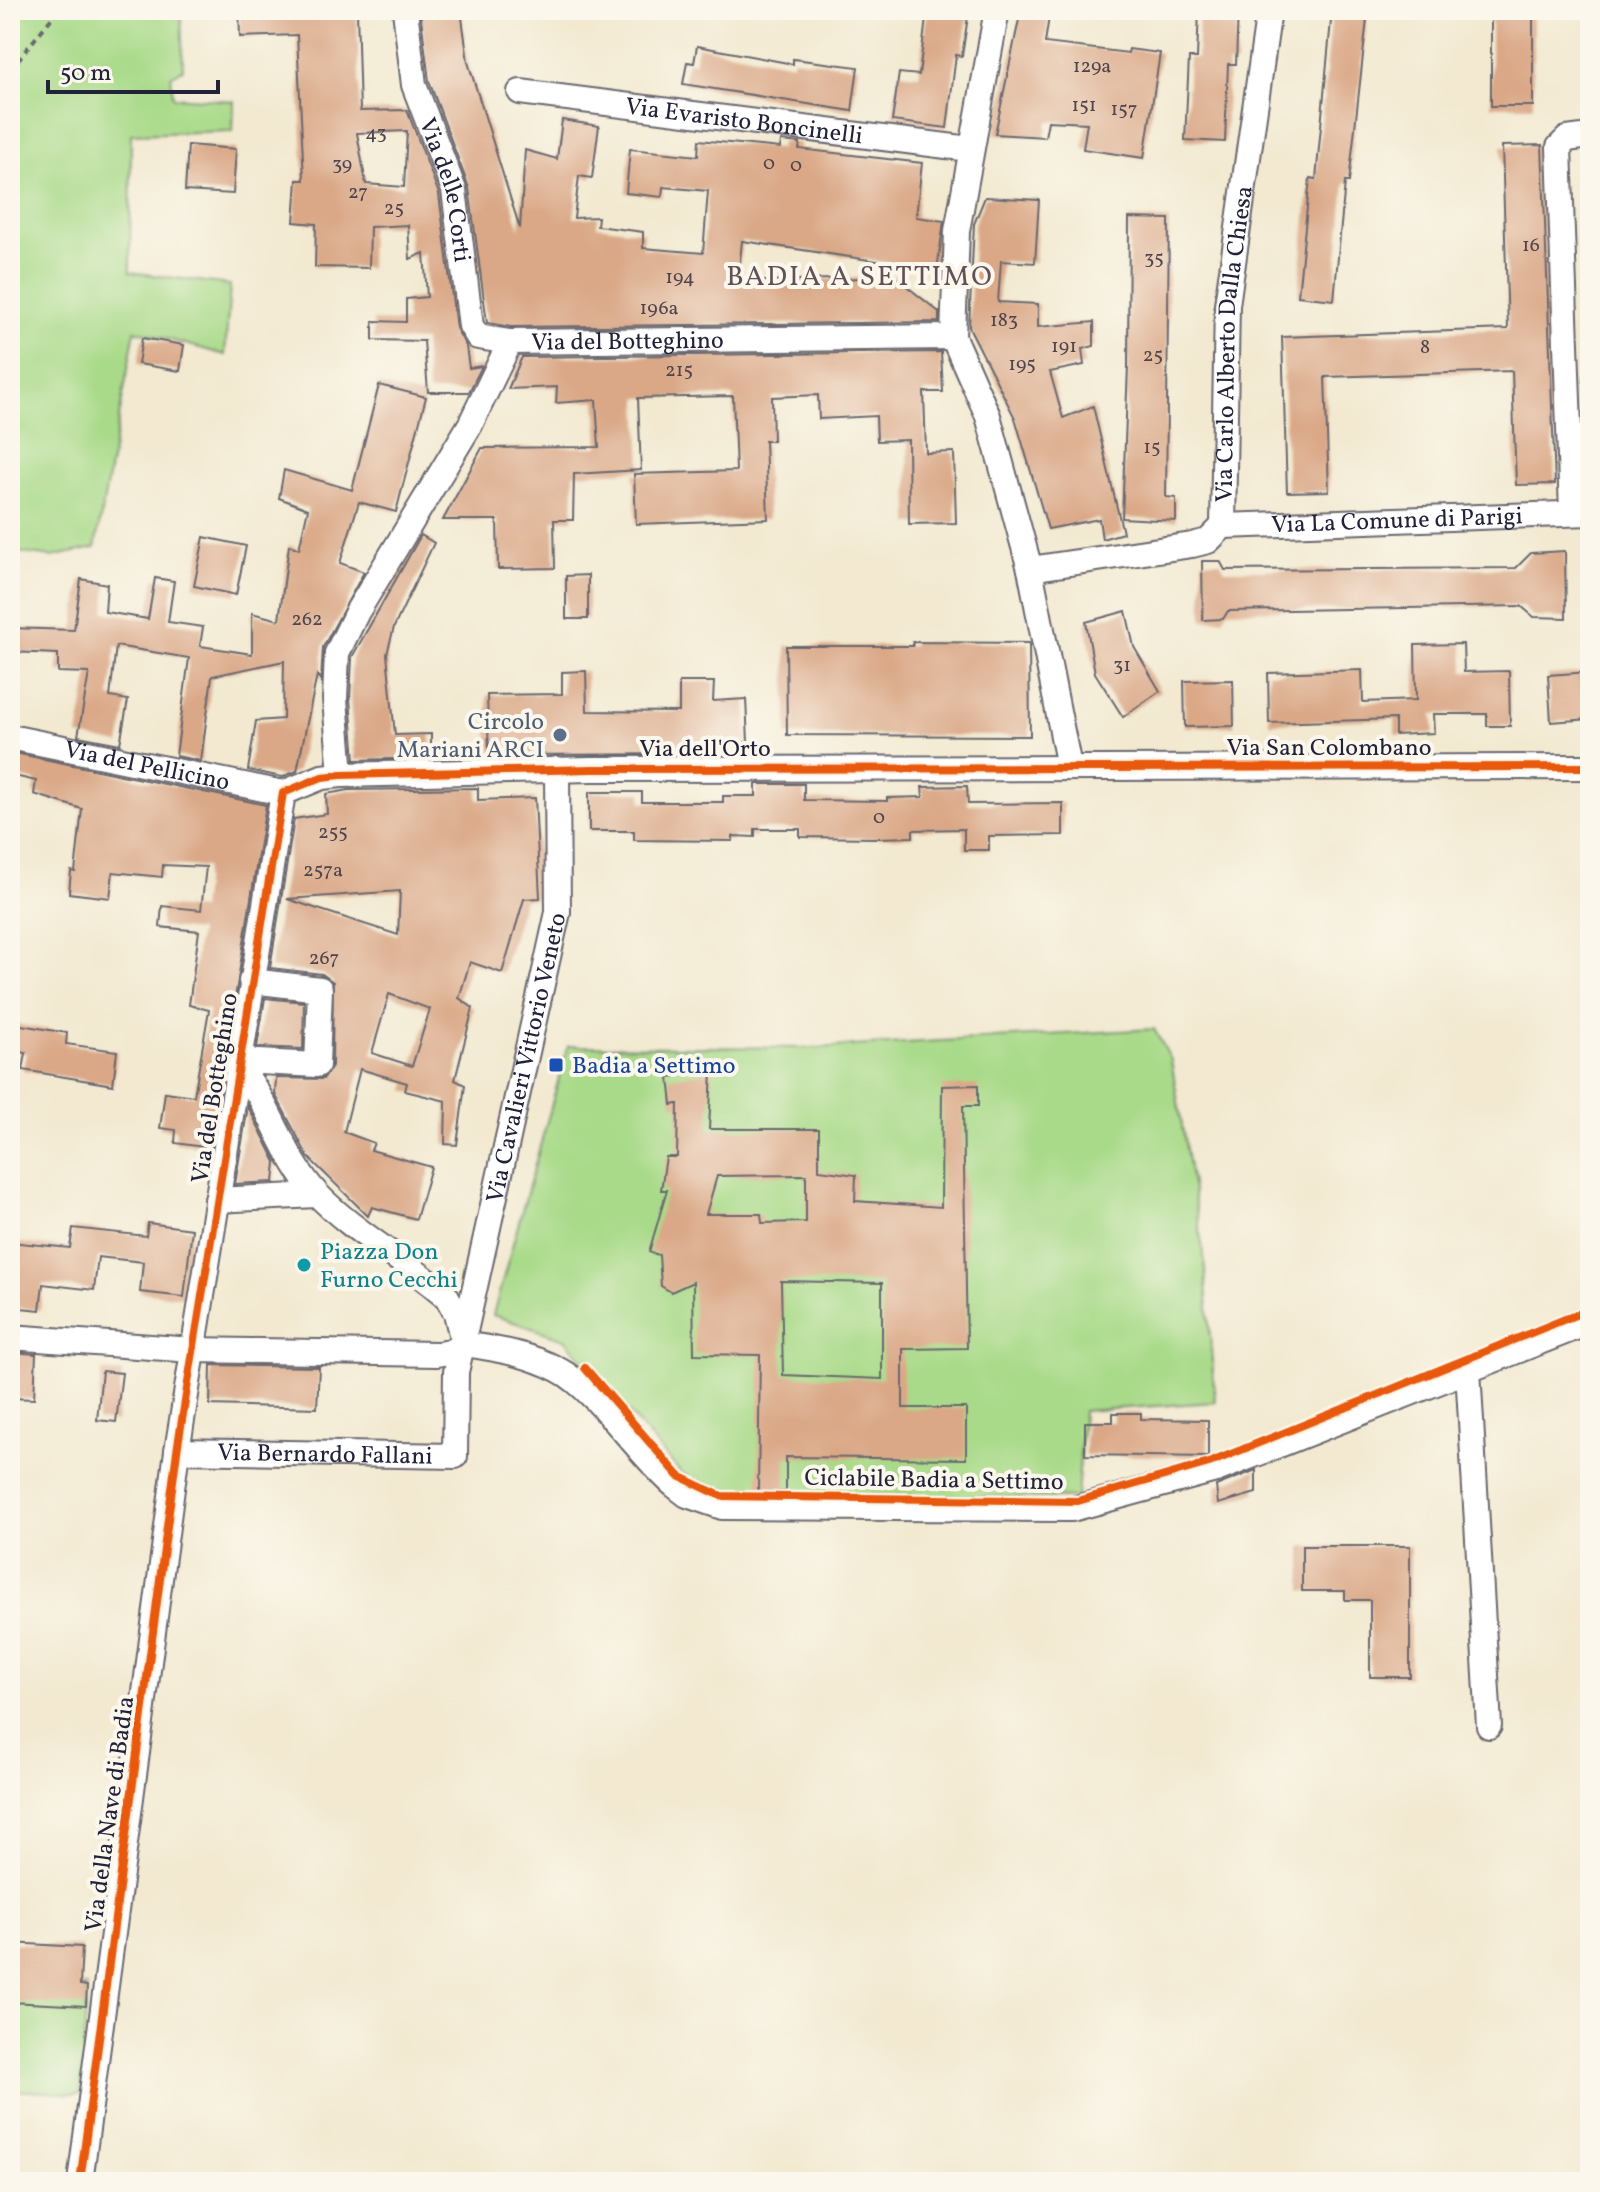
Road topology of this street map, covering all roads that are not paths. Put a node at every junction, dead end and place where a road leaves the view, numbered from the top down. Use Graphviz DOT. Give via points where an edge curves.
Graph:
graph roads {
  1 [pos="405,10"];
  2 [pos="997,10"];
  3 [pos="1269,10"];
  4 [pos="520,92"];
  5 [pos="1590,136"];
  6 [pos="970,149"];
  7 [pos="953,337"];
  8 [pos="510,342"];
  9 [pos="1581,513"];
  10 [pos="1223,526"];
  11 [pos="1030,569"];
  12 [pos="10,737"];
  13 [pos="1069,767"];
  14 [pos="1590,767"];
  15 [pos="557,769"];
  16 [pos="341,775"];
  17 [pos="283,793"];
  18 [pos="251,981"];
  19 [pos="241,1064"];
  20 [pos="317,1195"];
  21 [pos="217,1200"];
  22 [pos="1590,1322"];
  23 [pos="10,1337"];
  24 [pos="464,1344"];
  25 [pos="193,1350"];
  26 [pos="1468,1370"];
  27 [pos="177,1451"];
  28 [pos="1489,1726"];
  29 [pos="80,2182"];
  1 -- 8 [label="street, Via delle Corti" via="414,85 454,190 471,326 478,337"];
  2 -- 6 [label="street"];
  3 -- 10 [label="street, Via Carlo Alberto Dalla Chiesa" via="1227,305"];
  4 -- 6 [label="street, Via Evaristo Boncinelli"];
  5 -- 9 [label="street, Via La Comune di Parigi" via="1567,139 1559,147"];
  6 -- 7 [label="street" via="957,231"];
  7 -- 8 [label="street, Via del Botteghino"];
  7 -- 11 [label="street" via="988,416"];
  8 -- 16 [label="street, Via del Botteghino" via="470,425 337,653"];
  9 -- 10 [label="street, Via La Comune di Parigi"];
  10 -- 11 [label="street, Via Carlo Alberto Dalla Chiesa" via="1208,541 1192,545"];
  11 -- 13 [label="street"];
  12 -- 17 [label="street, Via del Pellicino"];
  13 -- 14 [label="street, Via San Colombano"];
  13 -- 15 [label="street, Via dell'Orto"];
  15 -- 16 [label="street, Via dell'Orto"];
  15 -- 24 [label="street, Via Cavalieri Vittorio Veneto" via="558,912"];
  16 -- 17 [label="street"];
  17 -- 18 [label="street, Via del Botteghino"];
  18 -- 19 [label="street, Via del Botteghino"];
  18 -- 19 [label="street, Via del Botteghino" via="320,989 317,1065"];
  19 -- 20 [label="street" via="283,1147"];
  19 -- 21 [label="street, Via del Botteghino"];
  20 -- 21 [label="street"];
  20 -- 24 [label="street" via="447,1297"];
  21 -- 25 [label="street, Via del Botteghino"];
  22 -- 26 [label="street"];
  23 -- 25 [label="street"];
  24 -- 25 [label="street" via="437,1354"];
  24 -- 26 [label="street" via="505,1350 561,1371 662,1475 687,1495 722,1507 1072,1509 1216,1470"];
  24 -- 27 [label="street, Via Bernardo Fallani" via="456,1372 455,1456"];
  25 -- 27 [label="street, Via del Botteghino"];
  26 -- 28 [label="street"];
  27 -- 29 [label="street, Via della Nave di Badia"];
}
